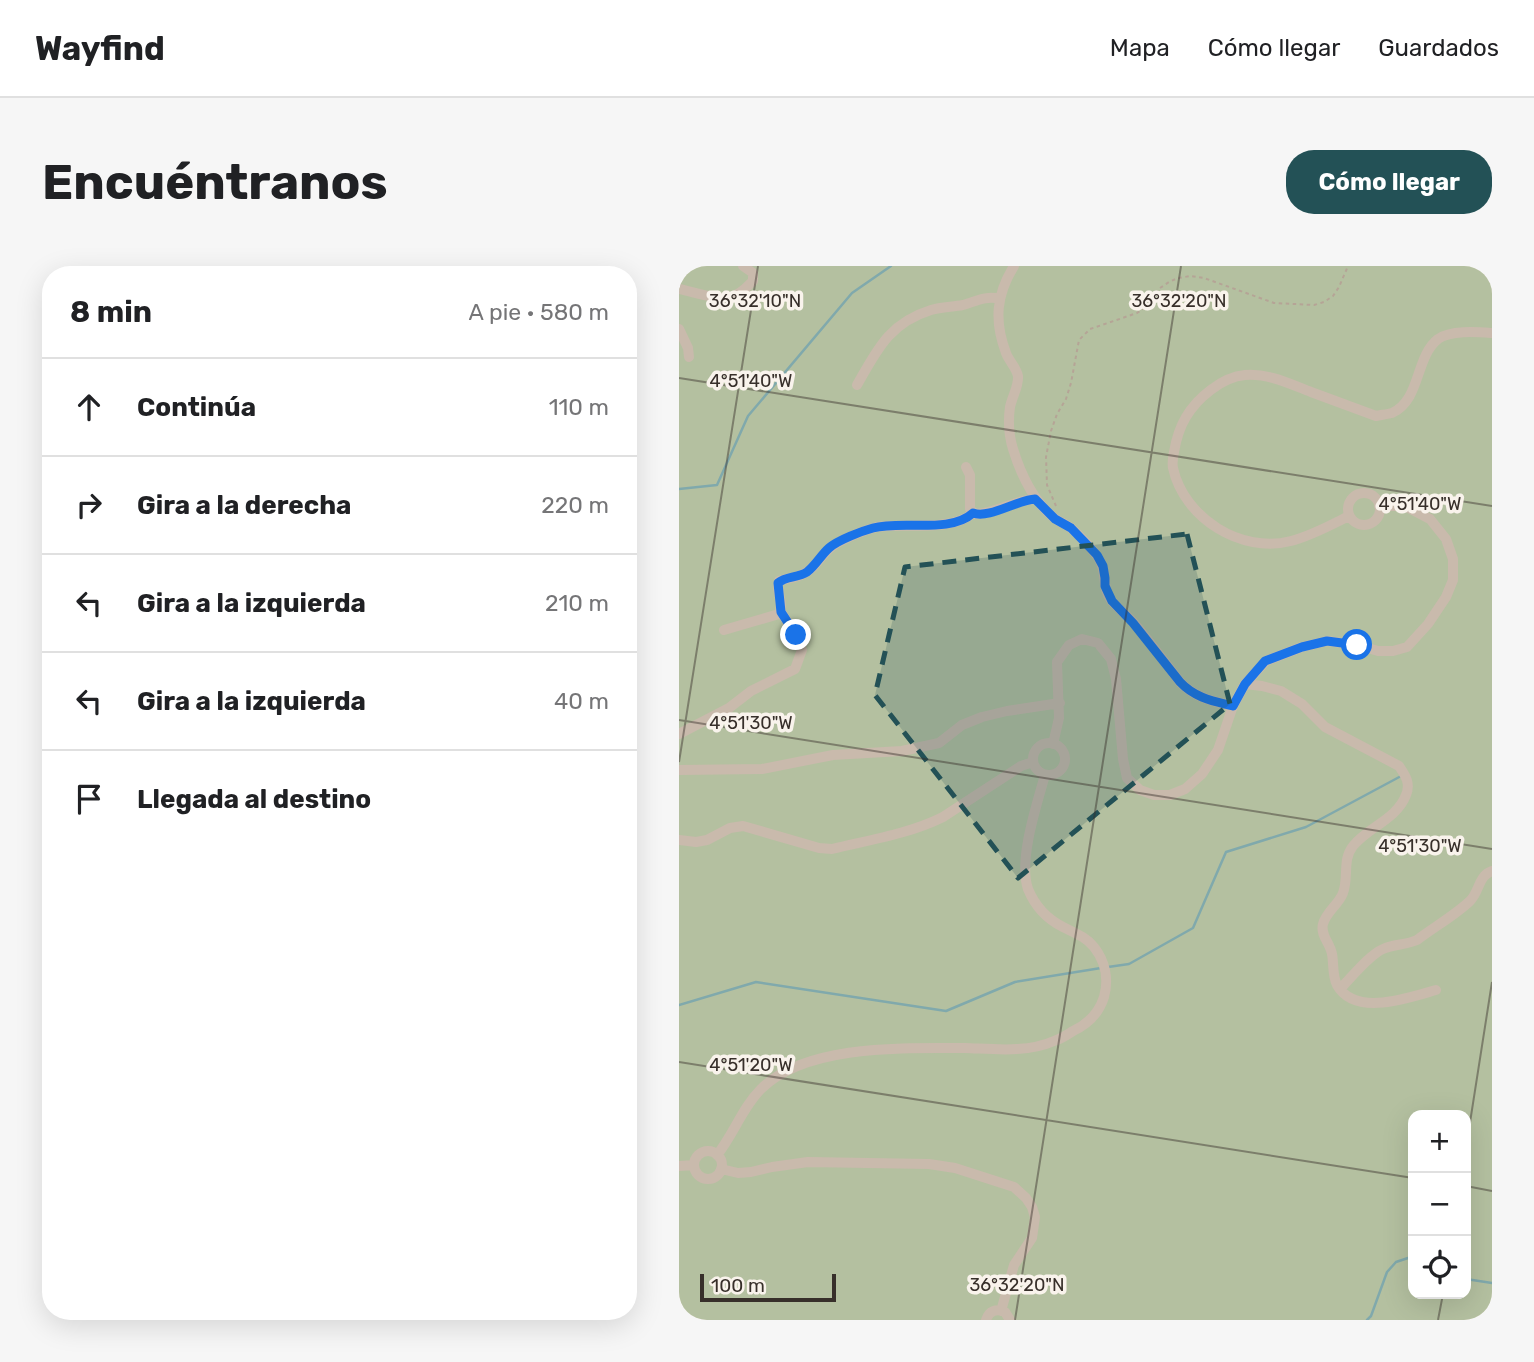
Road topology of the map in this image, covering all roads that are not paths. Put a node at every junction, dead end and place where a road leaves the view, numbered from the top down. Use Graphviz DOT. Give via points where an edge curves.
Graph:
graph roads {
  1 [pos="743,266"];
  2 [pos="1013,266"];
  3 [pos="679,289"];
  4 [pos="999,299"];
  5 [pos="679,329"];
  6 [pos="1492,333"];
  7 [pos="689,357"];
  8 [pos="857,385"];
  9 [pos="966,467"];
  10 [pos="1035,499"];
  11 [pos="1379,506"];
  12 [pos="973,513"];
  13 [pos="1349,516"];
  14 [pos="781,612"];
  15 [pos="724,630"];
  16 [pos="1245,684"];
  17 [pos="1060,703"];
  18 [pos="1233,706"];
  19 [pos="679,734"];
  20 [pos="1053,744"];
  21 [pos="1033,762"];
  22 [pos="679,770"];
  23 [pos="1045,775"];
  24 [pos="679,840"];
  25 [pos="1492,871"];
  26 [pos="1340,989"];
  27 [pos="1436,990"];
  28 [pos="717,1155"];
  29 [pos="694,1165"];
  30 [pos="679,1166"];
  31 [pos="720,1169"];
  32 [pos="1001,1311"];
  33 [pos="986,1320"];
  34 [pos="1010,1320"];
  1 -- 3 [label="street" via="753,273 753,281 731,297"];
  2 -- 4 [label="street"];
  4 -- 8 [label="street" via="915,316 880,344"];
  4 -- 10 [label="street" via="1001,338 1018,382 1010,408 1012,447"];
  5 -- 7 [label="street"];
  6 -- 13 [label="street" via="1459,332 1439,339 1425,356 1405,403 1393,412 1376,416 1267,376 1243,375 1223,382 1186,416 1172,465 1187,500 1220,531 1266,544 1290,541"];
  9 -- 12 [label="street"];
  10 -- 12 [label="street" via="989,513"];
  10 -- 18 [label="street" via="1097,555 1112,601 1188,690"];
  11 -- 13 [label="street" via="1371,523 1361,525"];
  11 -- 13 [label="street" via="1374,497 1359,494 1351,500"];
  11 -- 16 [label="street" via="1405,506 1430,519 1446,539 1453,559 1453,580 1428,624 1407,646 1393,651 1327,641 1302,647 1265,661"];
  12 -- 14 [label="street" via="949,524 875,528 830,547 805,573 779,581"];
  14 -- 15 [label="street"];
  14 -- 19 [label="street" via="802,650 795,669"];
  16 -- 18 [label="street"];
  16 -- 26 [label="street" via="1281,691 1303,704 1325,726 1399,766 1408,780 1407,793 1398,807 1353,845 1344,891 1323,922"];
  17 -- 18 [label="street" via="1057,662 1069,645 1082,639 1098,643 1111,659 1117,679 1128,778 1154,795 1185,789 1202,774 1218,750"];
  17 -- 20 [label="street"];
  17 -- 22 [label="street" via="982,717 939,743 902,751 833,755 762,769"];
  20 -- 21 [label="street" via="1040,746"];
  20 -- 23 [label="street" via="1065,761 1058,772"];
  21 -- 23 [label="street"];
  21 -- 24 [label="street" via="929,824 832,849 743,826 707,840"];
  23 -- 28 [label="street" via="1031,831 1027,886 1045,915 1086,939 1101,958 1106,990 1092,1019 1053,1042 1028,1048 886,1049 799,1064 762,1088"];
  25 -- 26 [label="street" via="1482,878 1470,901 1417,940 1373,954"];
  26 -- 27 [label="street" via="1352,1000 1374,1003"];
  28 -- 29 [label="street" via="701,1152"];
  28 -- 31 [label="street"];
  29 -- 30 [label="street"];
  29 -- 31 [label="street" via="706,1178"];
  31 -- 32 [label="street" via="751,1172 808,1162 929,1164 1014,1188 1032,1206 1035,1217 1032,1238 1014,1265"];
  32 -- 33 [label="street" via="990,1313"];
  32 -- 34 [label="street"];
}
